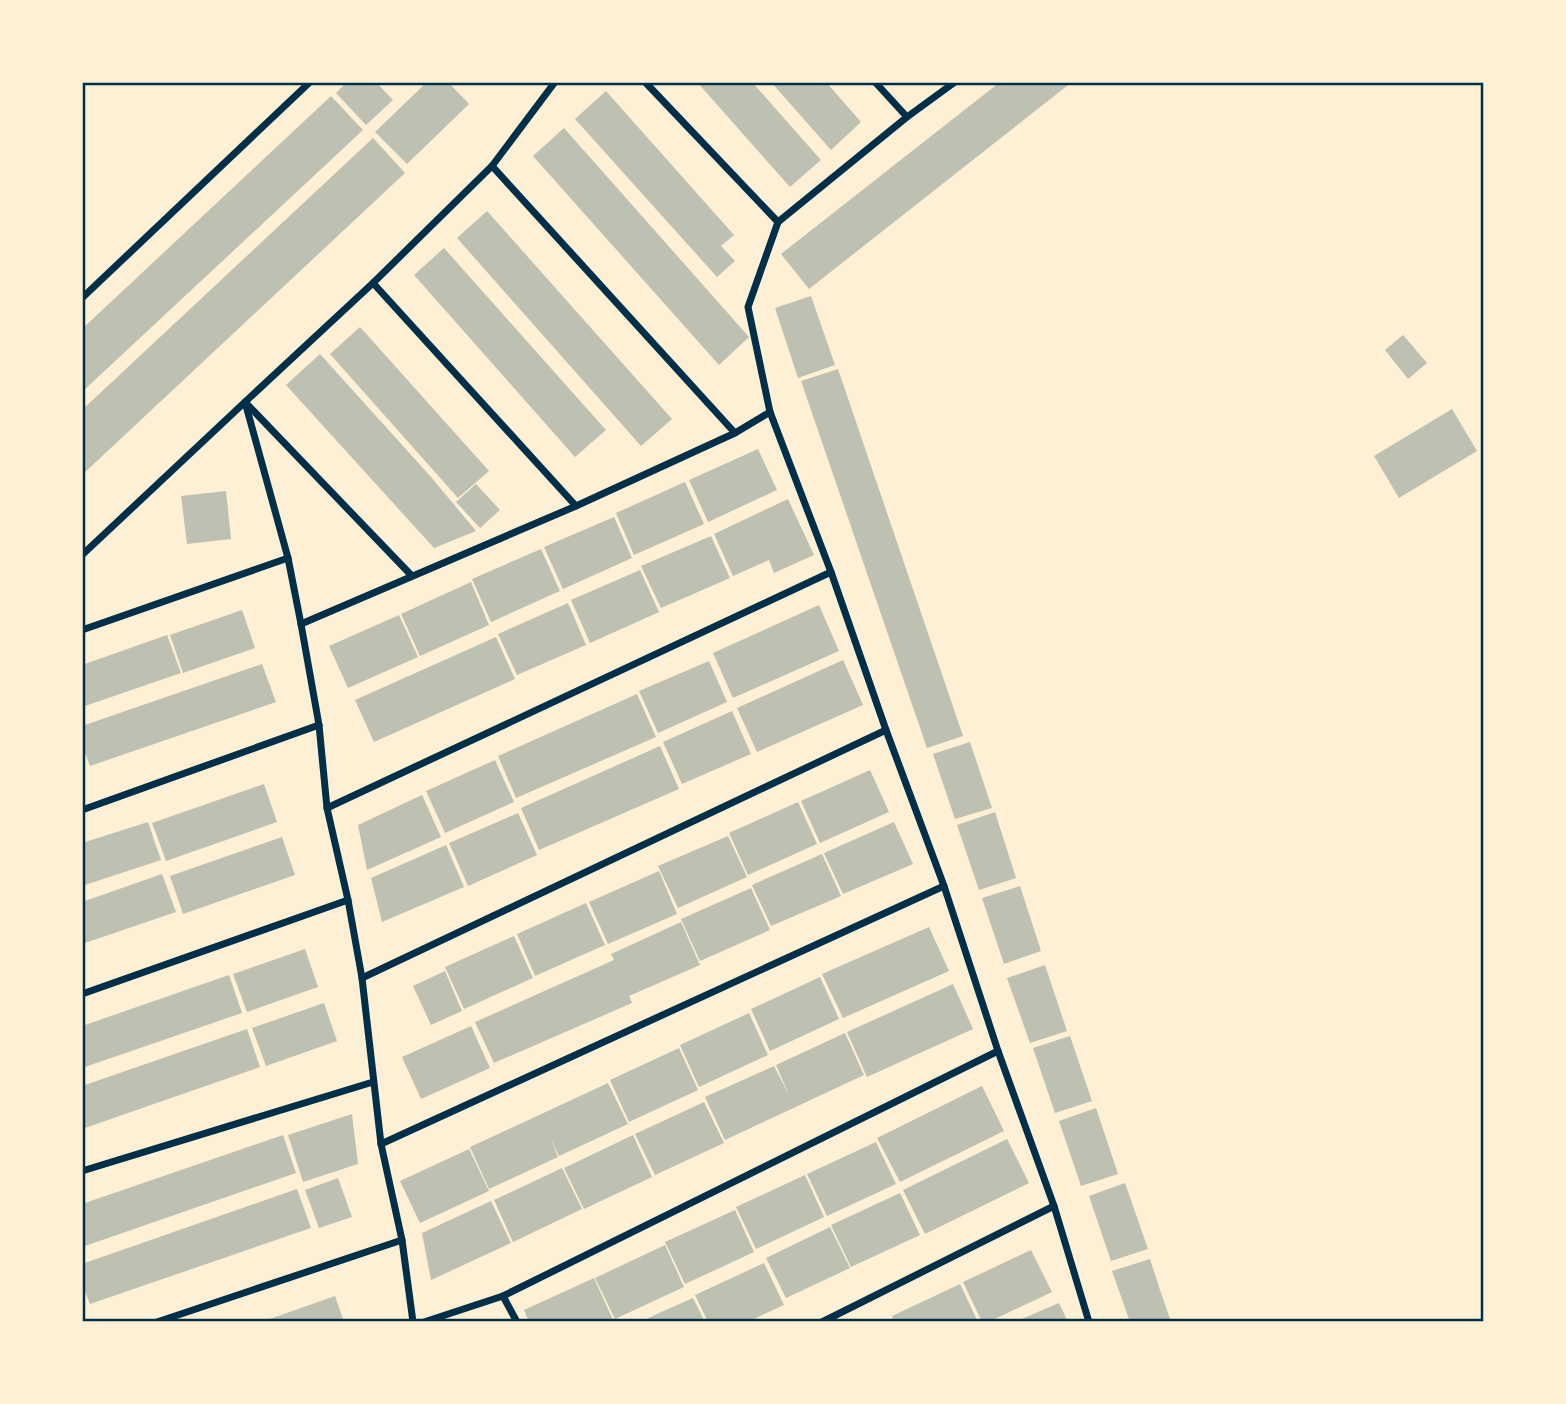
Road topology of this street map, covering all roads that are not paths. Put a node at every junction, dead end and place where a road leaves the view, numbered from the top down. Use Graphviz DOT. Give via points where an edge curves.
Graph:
graph roads {
  1 [pos="310,82"];
  2 [pos="555,82"];
  3 [pos="645,82"];
  4 [pos="875,82"];
  5 [pos="955,82"];
  6 [pos="907,117"];
  7 [pos="492,166"];
  8 [pos="778,222"];
  9 [pos="373,283"];
  10 [pos="82,298"];
  11 [pos="245,402"];
  12 [pos="770,412"];
  13 [pos="735,433"];
  14 [pos="576,506"];
  15 [pos="82,555"];
  16 [pos="288,558"];
  17 [pos="831,572"];
  18 [pos="412,576"];
  19 [pos="301,624"];
  20 [pos="82,630"];
  21 [pos="319,725"];
  22 [pos="886,730"];
  23 [pos="327,808"];
  24 [pos="82,810"];
  25 [pos="944,886"];
  26 [pos="348,900"];
  27 [pos="362,978"];
  28 [pos="82,994"];
  29 [pos="998,1051"];
  30 [pos="373,1082"];
  31 [pos="381,1144"];
  32 [pos="82,1171"];
  33 [pos="1054,1206"];
  34 [pos="402,1240"];
  35 [pos="503,1296"];
  36 [pos="157,1322"];
  37 [pos="413,1322"];
  38 [pos="424,1322"];
  39 [pos="517,1322"];
  40 [pos="822,1322"];
  41 [pos="1089,1322"];
  1 -- 10 [label="street"];
  2 -- 7 [label="street"];
  3 -- 8 [label="street"];
  4 -- 6 [label="street"];
  5 -- 6 [label="street"];
  6 -- 8 [label="street"];
  7 -- 9 [label="street"];
  7 -- 13 [label="street"];
  8 -- 12 [label="street" via="748,307"];
  9 -- 11 [label="street"];
  9 -- 14 [label="street"];
  11 -- 15 [label="street"];
  11 -- 16 [label="street"];
  11 -- 18 [label="street"];
  12 -- 13 [label="street"];
  12 -- 17 [label="street"];
  13 -- 14 [label="street"];
  14 -- 18 [label="street"];
  16 -- 19 [label="street"];
  16 -- 20 [label="street"];
  17 -- 22 [label="street"];
  17 -- 23 [label="street"];
  18 -- 19 [label="street"];
  19 -- 21 [label="street"];
  21 -- 23 [label="street"];
  21 -- 24 [label="street"];
  22 -- 25 [label="street"];
  22 -- 27 [label="street"];
  23 -- 26 [label="street"];
  25 -- 29 [label="street"];
  25 -- 31 [label="street"];
  26 -- 27 [label="street"];
  26 -- 28 [label="street"];
  27 -- 30 [label="street"];
  29 -- 33 [label="street"];
  29 -- 35 [label="street"];
  30 -- 31 [label="street"];
  30 -- 32 [label="street"];
  31 -- 34 [label="street"];
  33 -- 40 [label="street"];
  33 -- 41 [label="street"];
  34 -- 36 [label="street"];
  34 -- 37 [label="street"];
  35 -- 38 [label="street"];
  35 -- 39 [label="street"];
}
